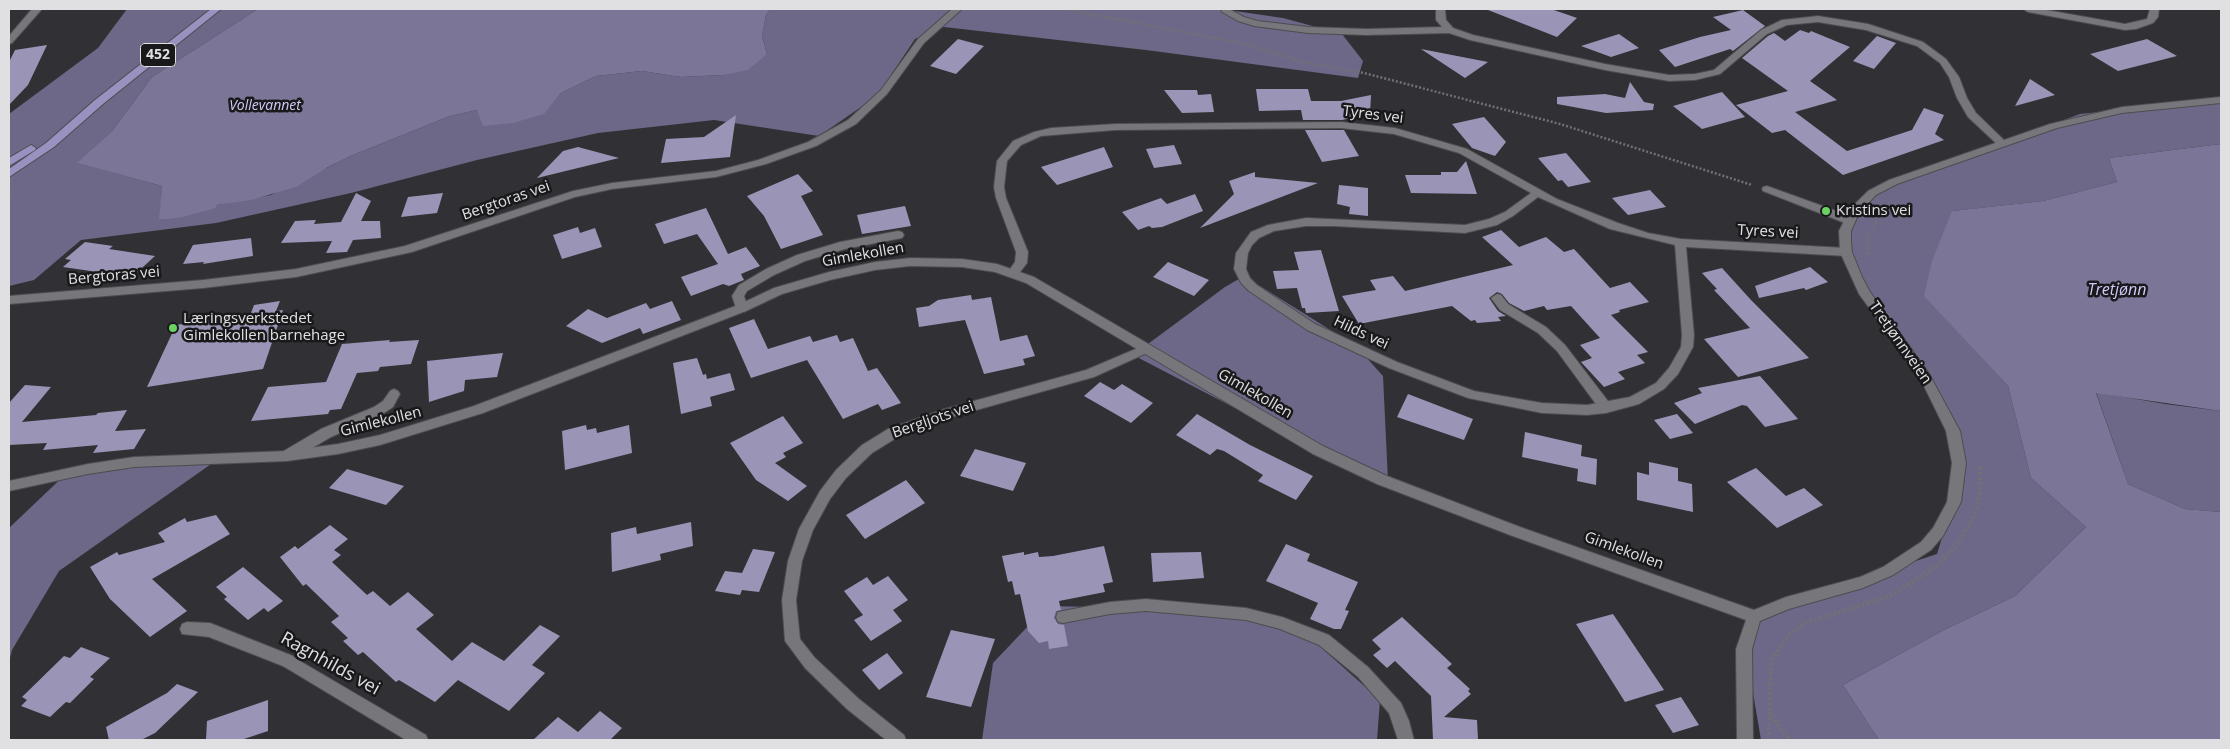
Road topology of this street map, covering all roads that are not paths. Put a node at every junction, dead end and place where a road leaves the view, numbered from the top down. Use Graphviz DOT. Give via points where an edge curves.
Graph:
graph roads {
  1 [pos="37,9"];
  2 [pos="216,9"];
  3 [pos="957,9"];
  4 [pos="1441,9"];
  5 [pos="2028,9"];
  6 [pos="2154,9"];
  7 [pos="1225,10"];
  8 [pos="1450,30"];
  9 [pos="9,41"];
  10 [pos="2221,100"];
  11 [pos="99,102"];
  12 [pos="2002,143"];
  13 [pos="9,163"];
  14 [pos="9,174"];
  15 [pos="1768,190"];
  16 [pos="1537,193"];
  17 [pos="1849,220"];
  18 [pos="898,235"];
  19 [pos="1681,243"];
  20 [pos="1846,252"];
  21 [pos="1013,273"];
  22 [pos="1497,298"];
  23 [pos="9,300"];
  24 [pos="742,308"];
  25 [pos="1144,349"];
  26 [pos="394,394"];
  27 [pos="1606,408"];
  28 [pos="287,456"];
  29 [pos="9,486"];
  30 [pos="1063,617"];
  31 [pos="1754,617"];
  32 [pos="187,628"];
  33 [pos="420,740"];
  34 [pos="898,740"];
  35 [pos="1406,740"];
  36 [pos="1745,740"];
  1 -- 9 [label="street"];
  2 -- 11 [label="main road, 452"];
  3 -- 23 [label="street, Bergtoras vei" via="928,34 884,92 852,122 812,144 762,162 716,174 612,186 573,194 408,249 304,272"];
  4 -- 8 [label="street" via="1441,20"];
  5 -- 6 [label="street" via="2125,27 2150,21"];
  7 -- 8 [label="street" via="1257,24 1308,30"];
  8 -- 12 [label="street" via="1605,67 1661,78 1680,78 1717,72 1764,32 1785,22 1818,19 1868,27 1920,44 1943,60 1972,115"];
  10 -- 12 [label="street" via="2089,116"];
  11 -- 13 [label="main road, 452"];
  11 -- 14 [label="main road, 452" via="50,145"];
  12 -- 17 [label="street" via="1893,182 1872,193"];
  15 -- 17 [label="street"];
  16 -- 19 [label="street, Tyres vei" via="1614,226"];
  16 -- 21 [label="street, Tyres vei" via="1463,151 1377,128 1233,125 1051,131 1017,143 1002,162 1000,198 1022,252 1021,263"];
  16 -- 27 [label="street, Hilds vei" via="1493,222 1465,228 1334,222 1306,222 1272,228 1248,243 1242,253 1240,269 1253,288 1311,327 1393,366 1455,390 1542,408"];
  17 -- 20 [label="street, Tretjønnveien" via="1845,231"];
  18 -- 24 [label="street, Gimlekollen" via="844,245 801,258 770,272 743,288 738,296"];
  19 -- 20 [label="street, Tyres vei"];
  19 -- 27 [label="street, Hilds vei" via="1687,347 1674,371 1660,386 1634,401"];
  20 -- 31 [label="street, Tretjønnveien" via="1865,294 1924,375 1953,432 1959,463 1954,502 1938,532 1926,546 1888,571 1863,582 1786,603"];
  21 -- 24 [label="street, Gimlekollen" via="962,263 910,262 875,266 778,291"];
  21 -- 25 [label="street, Gimlekollen"];
  22 -- 27 [label="street" via="1504,307 1542,330 1561,348"];
  24 -- 28 [label="street, Gimlekollen" via="428,426 338,449"];
  25 -- 31 [label="street, Gimlekollen" via="1318,450 1382,480"];
  25 -- 34 [label="street, Bergljots vei" via="1090,374 945,414 893,433 867,449 841,474 817,506 795,561 790,586 793,641 810,663 853,704"];
  26 -- 28 [label="street" via="379,410 326,433"];
  28 -- 29 [label="street, Gimlekollen" via="134,462"];
  30 -- 35 [label="street" via="1146,605 1246,614 1282,623 1324,640 1363,672 1395,708"];
  31 -- 36 [label="street" via="1744,649"];
  32 -- 33 [label="street, Ragnhilds vei" via="210,630 288,661"];
}
